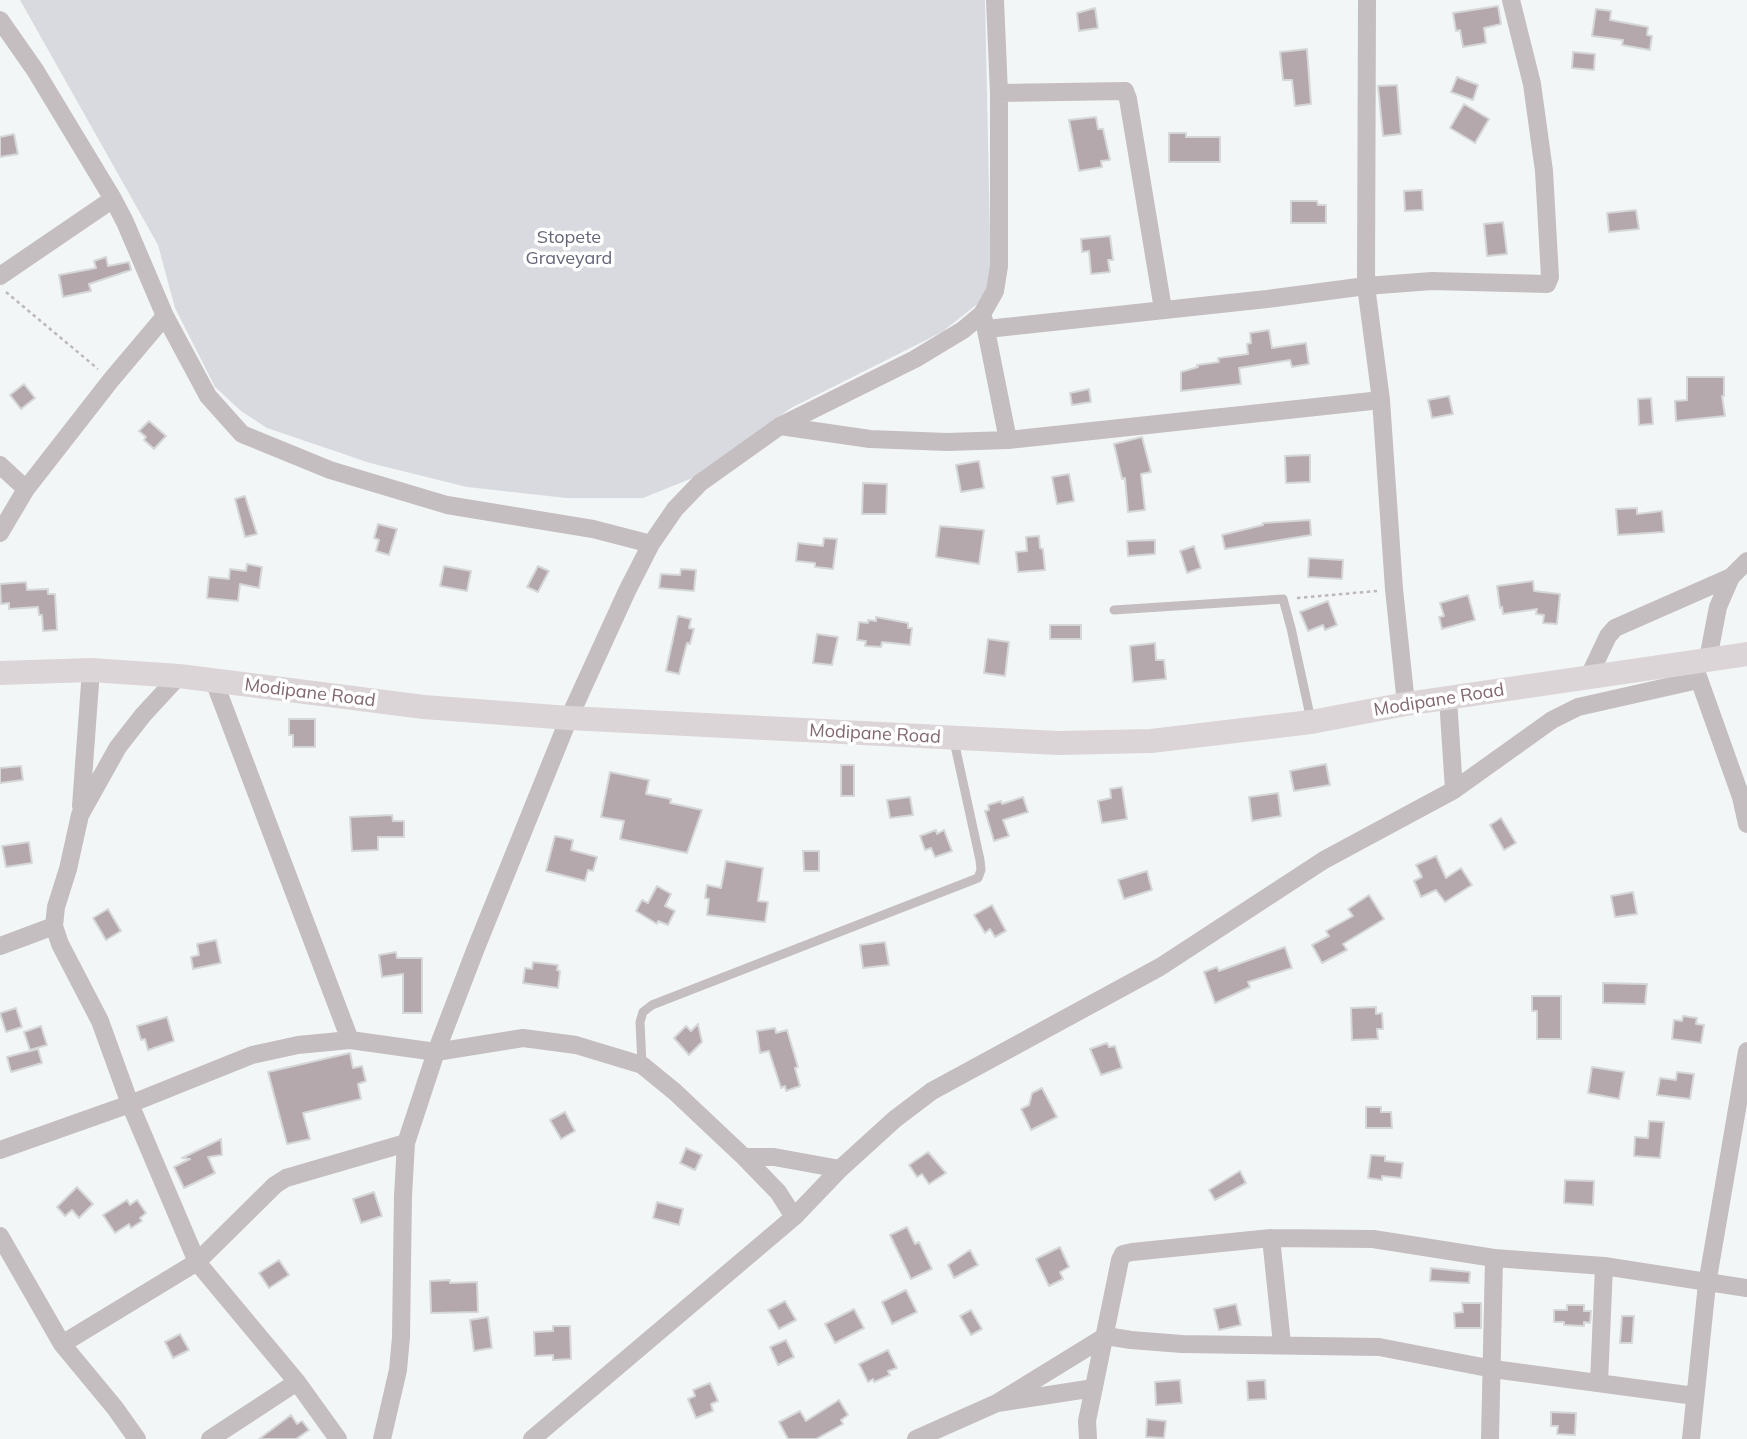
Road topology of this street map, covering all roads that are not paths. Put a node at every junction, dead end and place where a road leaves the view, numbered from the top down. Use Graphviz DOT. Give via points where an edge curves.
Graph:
graph roads {
  1 [pos="995,0"];
  2 [pos="1367,0"];
  3 [pos="1511,0"];
  4 [pos="0,20"];
  5 [pos="999,93"];
  6 [pos="113,199"];
  7 [pos="0,276"];
  8 [pos="1366,286"];
  9 [pos="1163,309"];
  10 [pos="165,316"];
  11 [pos="984,321"];
  12 [pos="1381,400"];
  13 [pos="780,426"];
  14 [pos="1008,440"];
  15 [pos="0,465"];
  16 [pos="26,489"];
  17 [pos="0,533"];
  18 [pos="651,544"];
  19 [pos="1747,561"];
  20 [pos="1731,577"];
  21 [pos="1114,610"];
  22 [pos="1747,654"];
  23 [pos="1700,667"];
  24 [pos="91,670"];
  25 [pos="0,673"];
  26 [pos="178,676"];
  27 [pos="1589,676"];
  28 [pos="214,681"];
  29 [pos="1448,699"];
  30 [pos="1406,704"];
  31 [pos="569,718"];
  32 [pos="1311,722"];
  33 [pos="953,738"];
  34 [pos="1454,790"];
  35 [pos="80,815"];
  36 [pos="1747,824"];
  37 [pos="54,926"];
  38 [pos="0,946"];
  39 [pos="350,1040"];
  40 [pos="1747,1051"];
  41 [pos="436,1052"];
  42 [pos="642,1065"];
  43 [pos="130,1104"];
  44 [pos="406,1143"];
  45 [pos="0,1150"];
  46 [pos="744,1157"];
  47 [pos="840,1168"];
  48 [pos="794,1217"];
  49 [pos="0,1237"];
  50 [pos="1270,1238"];
  51 [pos="1494,1258"];
  52 [pos="197,1262"];
  53 [pos="1604,1266"];
  54 [pos="1707,1284"];
  55 [pos="1747,1288"];
  56 [pos="1106,1336"];
  57 [pos="62,1344"];
  58 [pos="1282,1344"];
  59 [pos="1493,1369"];
  60 [pos="297,1381"];
  61 [pos="1599,1383"];
  62 [pos="1094,1388"];
  63 [pos="1695,1396"];
  64 [pos="997,1403"];
  65 [pos="137,1439"];
  66 [pos="210,1439"];
  67 [pos="338,1439"];
  68 [pos="382,1439"];
  69 [pos="533,1439"];
  70 [pos="916,1439"];
  71 [pos="1088,1439"];
  72 [pos="1490,1439"];
  73 [pos="1692,1439"];
  1 -- 5 [label="street"];
  2 -- 8 [label="street"];
  3 -- 8 [label="street" via="1532,84 1544,171 1550,281 1544,285 1432,281"];
  4 -- 6 [label="street"];
  5 -- 9 [label="street" via="1125,91"];
  5 -- 11 [label="street" via="999,266"];
  6 -- 7 [label="street"];
  6 -- 10 [label="street"];
  8 -- 9 [label="street"];
  8 -- 12 [label="street"];
  9 -- 11 [label="street"];
  10 -- 16 [label="street"];
  10 -- 18 [label="street" via="208,396 242,434 330,470 447,505 593,529"];
  11 -- 13 [label="street"];
  11 -- 14 [label="street"];
  12 -- 14 [label="street"];
  12 -- 30 [label="street"];
  13 -- 14 [label="street" via="870,439"];
  13 -- 18 [label="street" via="700,483"];
  15 -- 16 [label="street"];
  16 -- 17 [label="street"];
  18 -- 31 [label="street"];
  19 -- 20 [label="street"];
  20 -- 23 [label="street"];
  20 -- 27 [label="street" via="1615,628"];
  21 -- 32 [label="lane" via="1283,599"];
  22 -- 23 [label="main road, Modipane Road"];
  23 -- 27 [label="main road, Modipane Road"];
  23 -- 34 [label="street" via="1578,707 1552,720"];
  23 -- 36 [label="street"];
  24 -- 25 [label="main road, Modipane Road"];
  24 -- 26 [label="main road, Modipane Road"];
  24 -- 35 [label="street"];
  26 -- 28 [label="main road, Modipane Road"];
  26 -- 35 [label="street" via="118,747"];
  27 -- 29 [label="main road, Modipane Road"];
  28 -- 31 [label="main road, Modipane Road" via="424,707"];
  28 -- 39 [label="street"];
  29 -- 30 [label="main road, Modipane Road"];
  29 -- 34 [label="street"];
  30 -- 32 [label="main road, Modipane Road"];
  31 -- 33 [label="main road, Modipane Road"];
  31 -- 41 [label="street"];
  32 -- 33 [label="main road, Modipane Road" via="1151,741"];
  33 -- 42 [label="lane" via="980,860 978,878 652,1005 643,1012 640,1023"];
  34 -- 47 [label="street" via="1324,860 1160,967 932,1091"];
  35 -- 37 [label="street"];
  37 -- 38 [label="street"];
  37 -- 43 [label="street" via="100,1021"];
  39 -- 41 [label="street"];
  39 -- 43 [label="street" via="251,1055"];
  40 -- 54 [label="street"];
  41 -- 42 [label="street" via="523,1038 576,1045"];
  41 -- 44 [label="street"];
  42 -- 46 [label="street"];
  43 -- 45 [label="street"];
  43 -- 52 [label="street"];
  44 -- 52 [label="street" via="286,1178"];
  44 -- 68 [label="street" via="401,1336"];
  46 -- 47 [label="street"];
  46 -- 48 [label="street" via="778,1192"];
  47 -- 48 [label="street"];
  48 -- 69 [label="street"];
  49 -- 57 [label="street"];
  50 -- 51 [label="street" via="1373,1239"];
  50 -- 56 [label="street" via="1124,1254"];
  50 -- 58 [label="street"];
  51 -- 53 [label="street"];
  51 -- 59 [label="street"];
  52 -- 57 [label="street"];
  52 -- 60 [label="street"];
  53 -- 54 [label="street"];
  53 -- 61 [label="street"];
  54 -- 55 [label="street"];
  54 -- 63 [label="street"];
  56 -- 58 [label="street" via="1182,1343"];
  56 -- 62 [label="street"];
  56 -- 64 [label="street"];
  57 -- 65 [label="street"];
  58 -- 59 [label="street" via="1380,1347"];
  59 -- 61 [label="street"];
  59 -- 72 [label="street"];
  60 -- 66 [label="street"];
  60 -- 67 [label="street"];
  61 -- 63 [label="street"];
  62 -- 64 [label="street"];
  62 -- 71 [label="street"];
  63 -- 73 [label="street"];
  64 -- 70 [label="street"];
}
